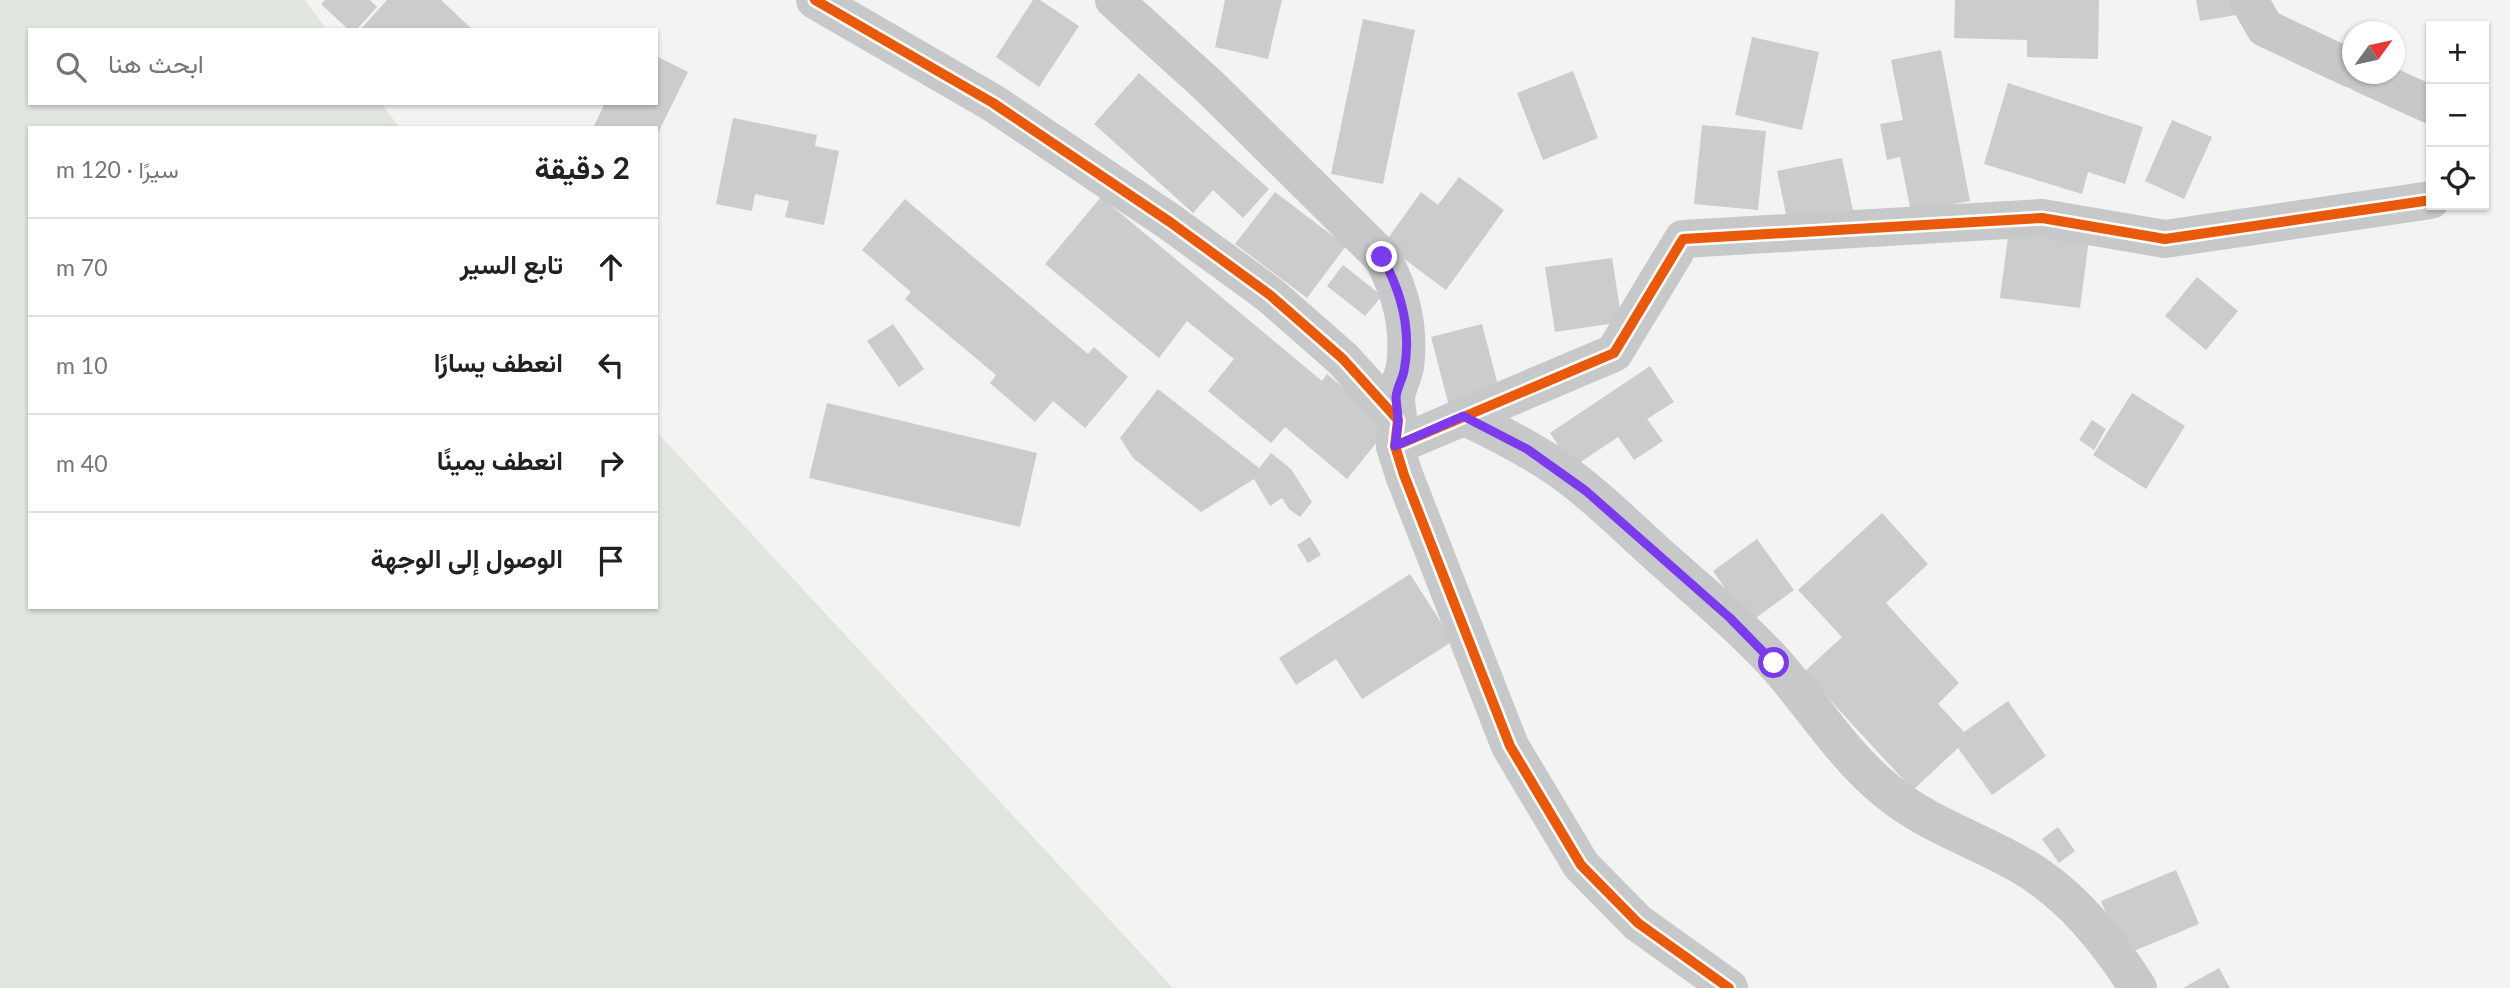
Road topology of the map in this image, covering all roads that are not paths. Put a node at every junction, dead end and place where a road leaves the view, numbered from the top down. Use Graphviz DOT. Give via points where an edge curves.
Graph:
graph roads {
  1 [pos="815,0"];
  2 [pos="1114,0"];
  3 [pos="2249,0"];
  4 [pos="2342,64"];
  5 [pos="2385,84"];
  6 [pos="2426,103"];
  7 [pos="2426,201"];
  8 [pos="1463,416"];
  9 [pos="1396,433"];
  10 [pos="1728,988"];
  11 [pos="2138,988"];
  1 -- 9 [label="street" via="993,103 1270,295 1343,359"];
  2 -- 9 [label="street" via="1209,86 1382,257 1398,290 1406,325"];
  3 -- 4 [label="street" via="2265,28"];
  5 -- 6 [label="street"];
  7 -- 8 [label="street" via="2165,239 2042,218 1683,239 1614,353"];
  8 -- 9 [label="street"];
  8 -- 11 [label="street" via="1527,449 1586,491 1730,618 1788,679 1861,770 1921,815 2023,866 2056,890 2111,948"];
  9 -- 10 [label="street" via="1413,498 1510,746 1581,865 1638,923"];
}
